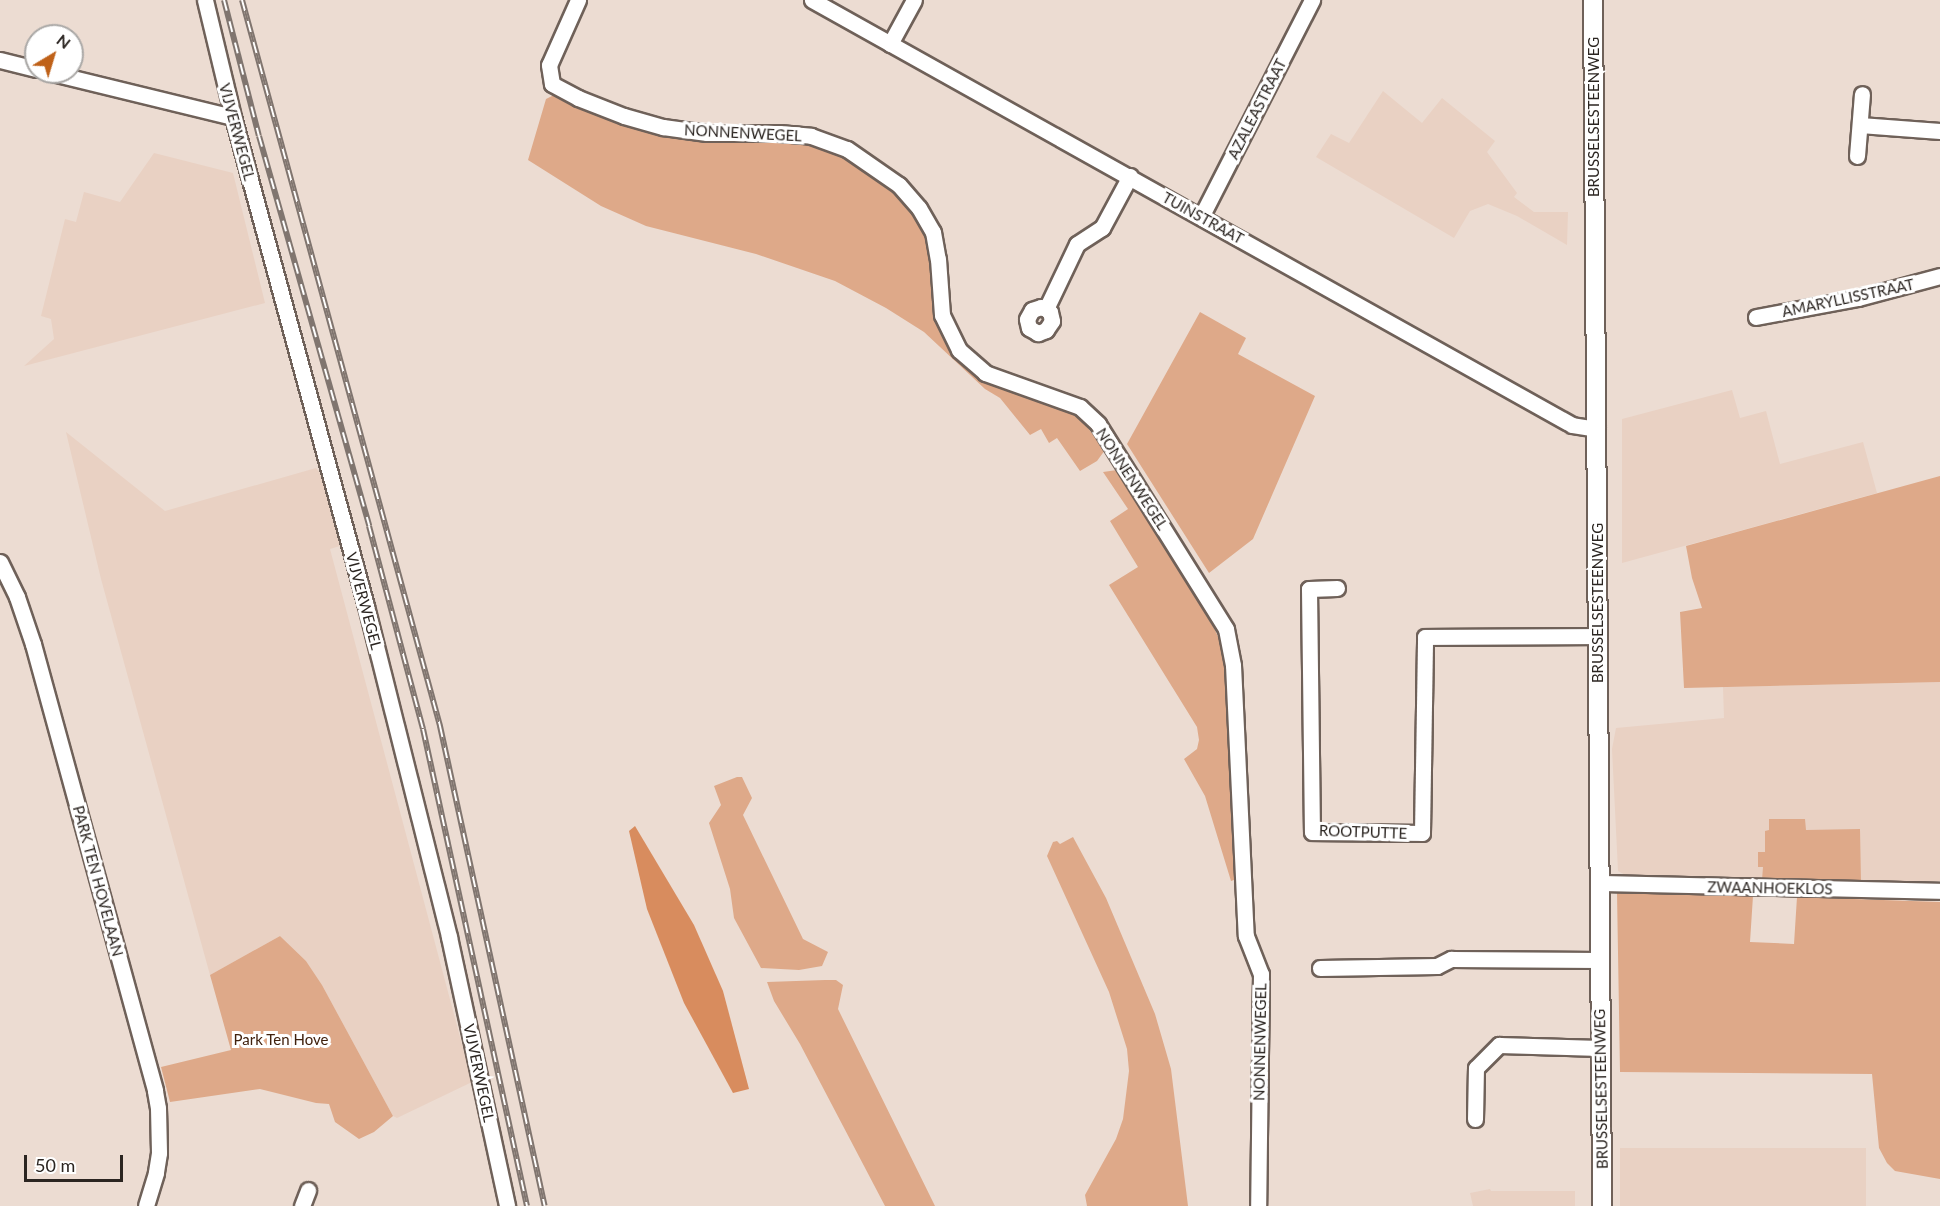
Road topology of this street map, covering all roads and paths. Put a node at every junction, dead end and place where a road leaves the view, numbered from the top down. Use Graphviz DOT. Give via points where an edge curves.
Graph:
graph roads {
  1 [pos="205,0"];
  2 [pos="578,0"];
  3 [pos="812,0"];
  4 [pos="914,0"];
  5 [pos="1312,0"];
  6 [pos="1593,0"];
  7 [pos="890,44"];
  8 [pos="0,60"];
  9 [pos="24,66"];
  10 [pos="84,81"];
  11 [pos="1862,94"];
  12 [pos="233,117"];
  13 [pos="1860,125"];
  14 [pos="1940,131"];
  15 [pos="1857,156"];
  16 [pos="1130,176"];
  17 [pos="1201,218"];
  18 [pos="1940,276"];
  19 [pos="1046,309"];
  20 [pos="1756,317"];
  21 [pos="1596,429"];
  22 [pos="0,562"];
  23 [pos="1337,588"];
  24 [pos="1598,636"];
  25 [pos="1599,883"];
  26 [pos="1940,891"];
  27 [pos="1599,960"];
  28 [pos="1320,968"];
  29 [pos="1600,1048"];
  30 [pos="1475,1119"];
  31 [pos="308,1190"];
  32 [pos="146,1206"];
  33 [pos="302,1206"];
  34 [pos="507,1206"];
  35 [pos="1258,1206"];
  36 [pos="1602,1206"];
  1 -- 12 [label="street, VIJVERWEGEL"];
  2 -- 35 [label="street, NONNENWEGEL" via="549,65 552,84 624,116 663,127 707,133 811,136 848,149 899,185 933,232 942,315 959,350 985,373 1080,407 1098,424 1226,629 1233,665 1246,936 1261,974"];
  3 -- 7 [label="street, TUINSTRAAT"];
  4 -- 7 [label="street"];
  5 -- 17 [label="street, AZALEASTRAAT"];
  6 -- 21 [label="main road, BRUSSELSESTEENWEG"];
  7 -- 16 [label="street, TUINSTRAAT"];
  8 -- 9 [label="street"];
  10 -- 12 [label="street"];
  11 -- 13 [label="street"];
  12 -- 34 [label="street, VIJVERWEGEL" via="366,606 444,914"];
  13 -- 14 [label="street"];
  13 -- 15 [label="street"];
  16 -- 17 [label="street, TUINSTRAAT"];
  16 -- 19 [label="street" via="1102,228 1077,244"];
  17 -- 21 [label="street, TUINSTRAAT" via="1572,425"];
  18 -- 20 [label="street, AMARYLLISSTRAAT" via="1858,298"];
  21 -- 24 [label="main road, BRUSSELSESTEENWEG"];
  22 -- 32 [label="street, PARK TEN HOVELAAN" via="33,644 155,1091 159,1153"];
  23 -- 24 [label="street, ROOTPUTTE" via="1309,589 1312,832 1422,833 1425,637"];
  24 -- 25 [label="main road, BRUSSELSESTEENWEG"];
  25 -- 26 [label="street, ZWAANHOEKLOS"];
  25 -- 27 [label="main road, BRUSSELSESTEENWEG"];
  27 -- 28 [label="street" via="1451,959 1437,966"];
  27 -- 29 [label="main road, BRUSSELSESTEENWEG"];
  29 -- 30 [label="street" via="1499,1045 1476,1068"];
  29 -- 36 [label="main road, BRUSSELSESTEENWEG"];
  31 -- 33 [label="street"];
}
